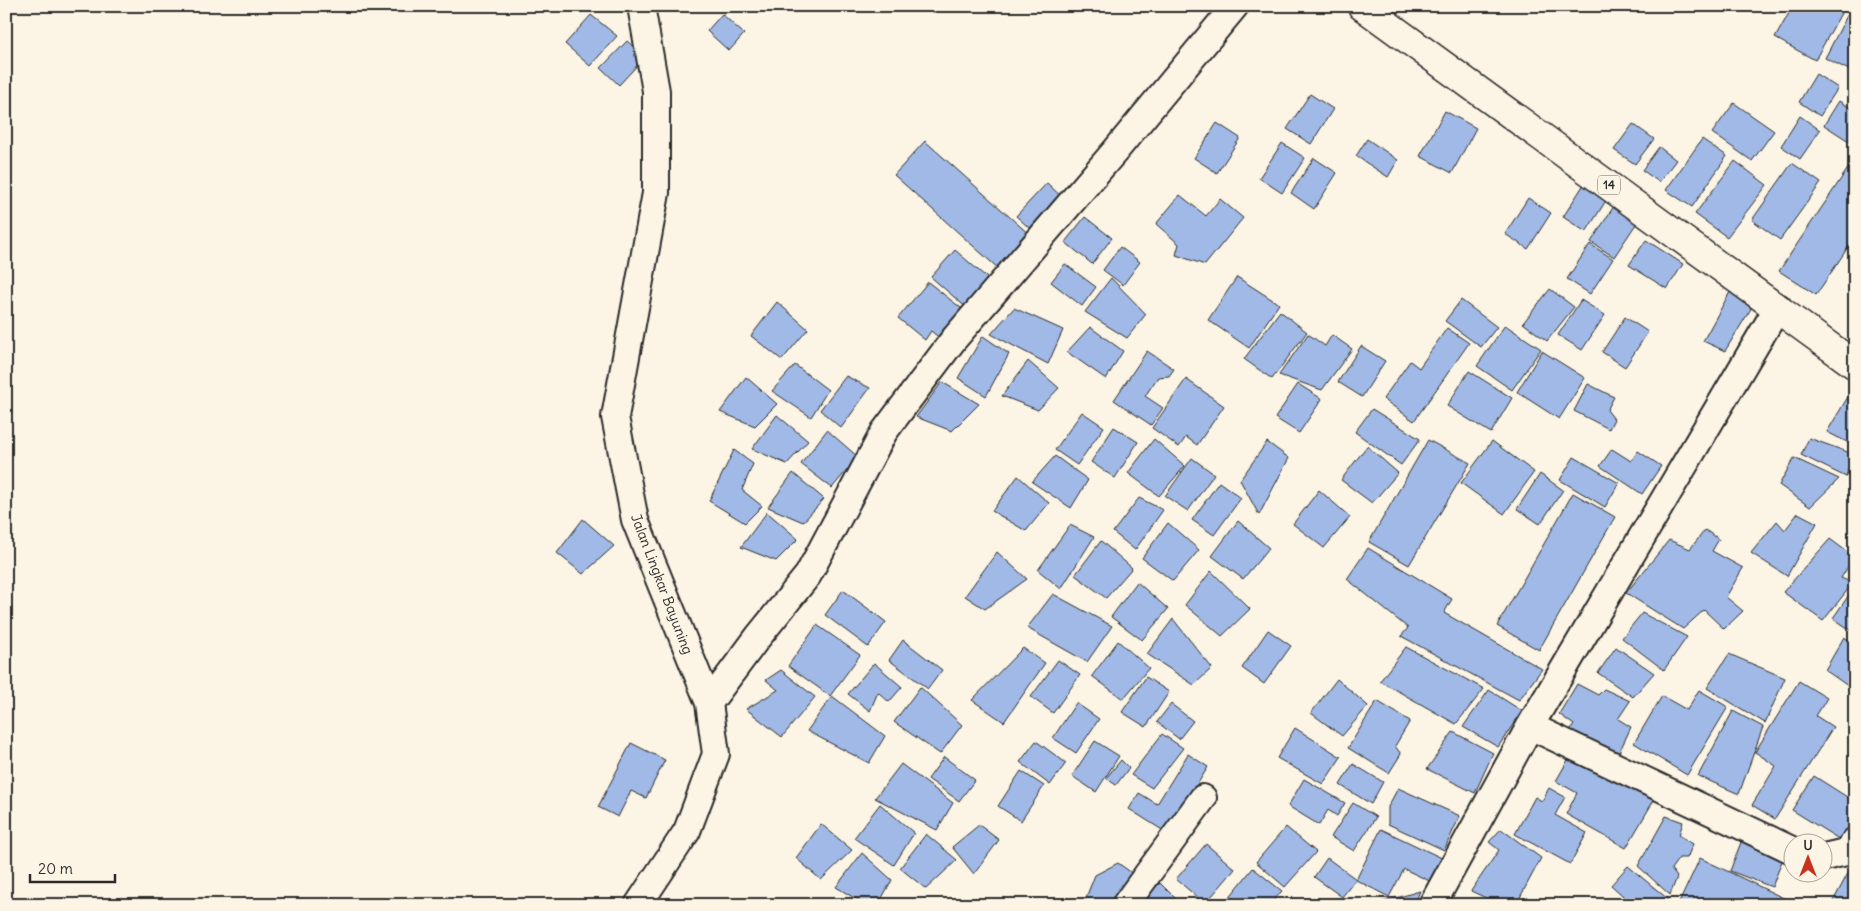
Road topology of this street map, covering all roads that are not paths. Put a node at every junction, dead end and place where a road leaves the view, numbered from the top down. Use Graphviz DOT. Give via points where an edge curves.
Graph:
graph roads {
  1 [pos="641,6"];
  2 [pos="1235,6"];
  3 [pos="1362,6"];
  4 [pos="1778,307"];
  5 [pos="1855,365"];
  6 [pos="709,702"];
  7 [pos="1530,726"];
  8 [pos="1204,798"];
  9 [pos="1855,842"];
  10 [pos="1784,846"];
  11 [pos="1834,855"];
  12 [pos="638,905"];
  13 [pos="1125,905"];
  14 [pos="1432,905"];
  1 -- 6 [label="street, Jalan Lingkar Bayuning" via="656,91 656,193 615,416 635,520"];
  2 -- 6 [label="street" via="954,339 884,432 808,575"];
  3 -- 4 [label="highway, 14"];
  4 -- 5 [label="highway, 14"];
  4 -- 7 [label="street"];
  6 -- 12 [label="street, Jalan Lingkar Bayuning" via="716,754 688,831"];
  7 -- 10 [label="street"];
  7 -- 14 [label="street"];
  8 -- 13 [label="street"];
  9 -- 11 [label="street" via="1846,852"];
}
